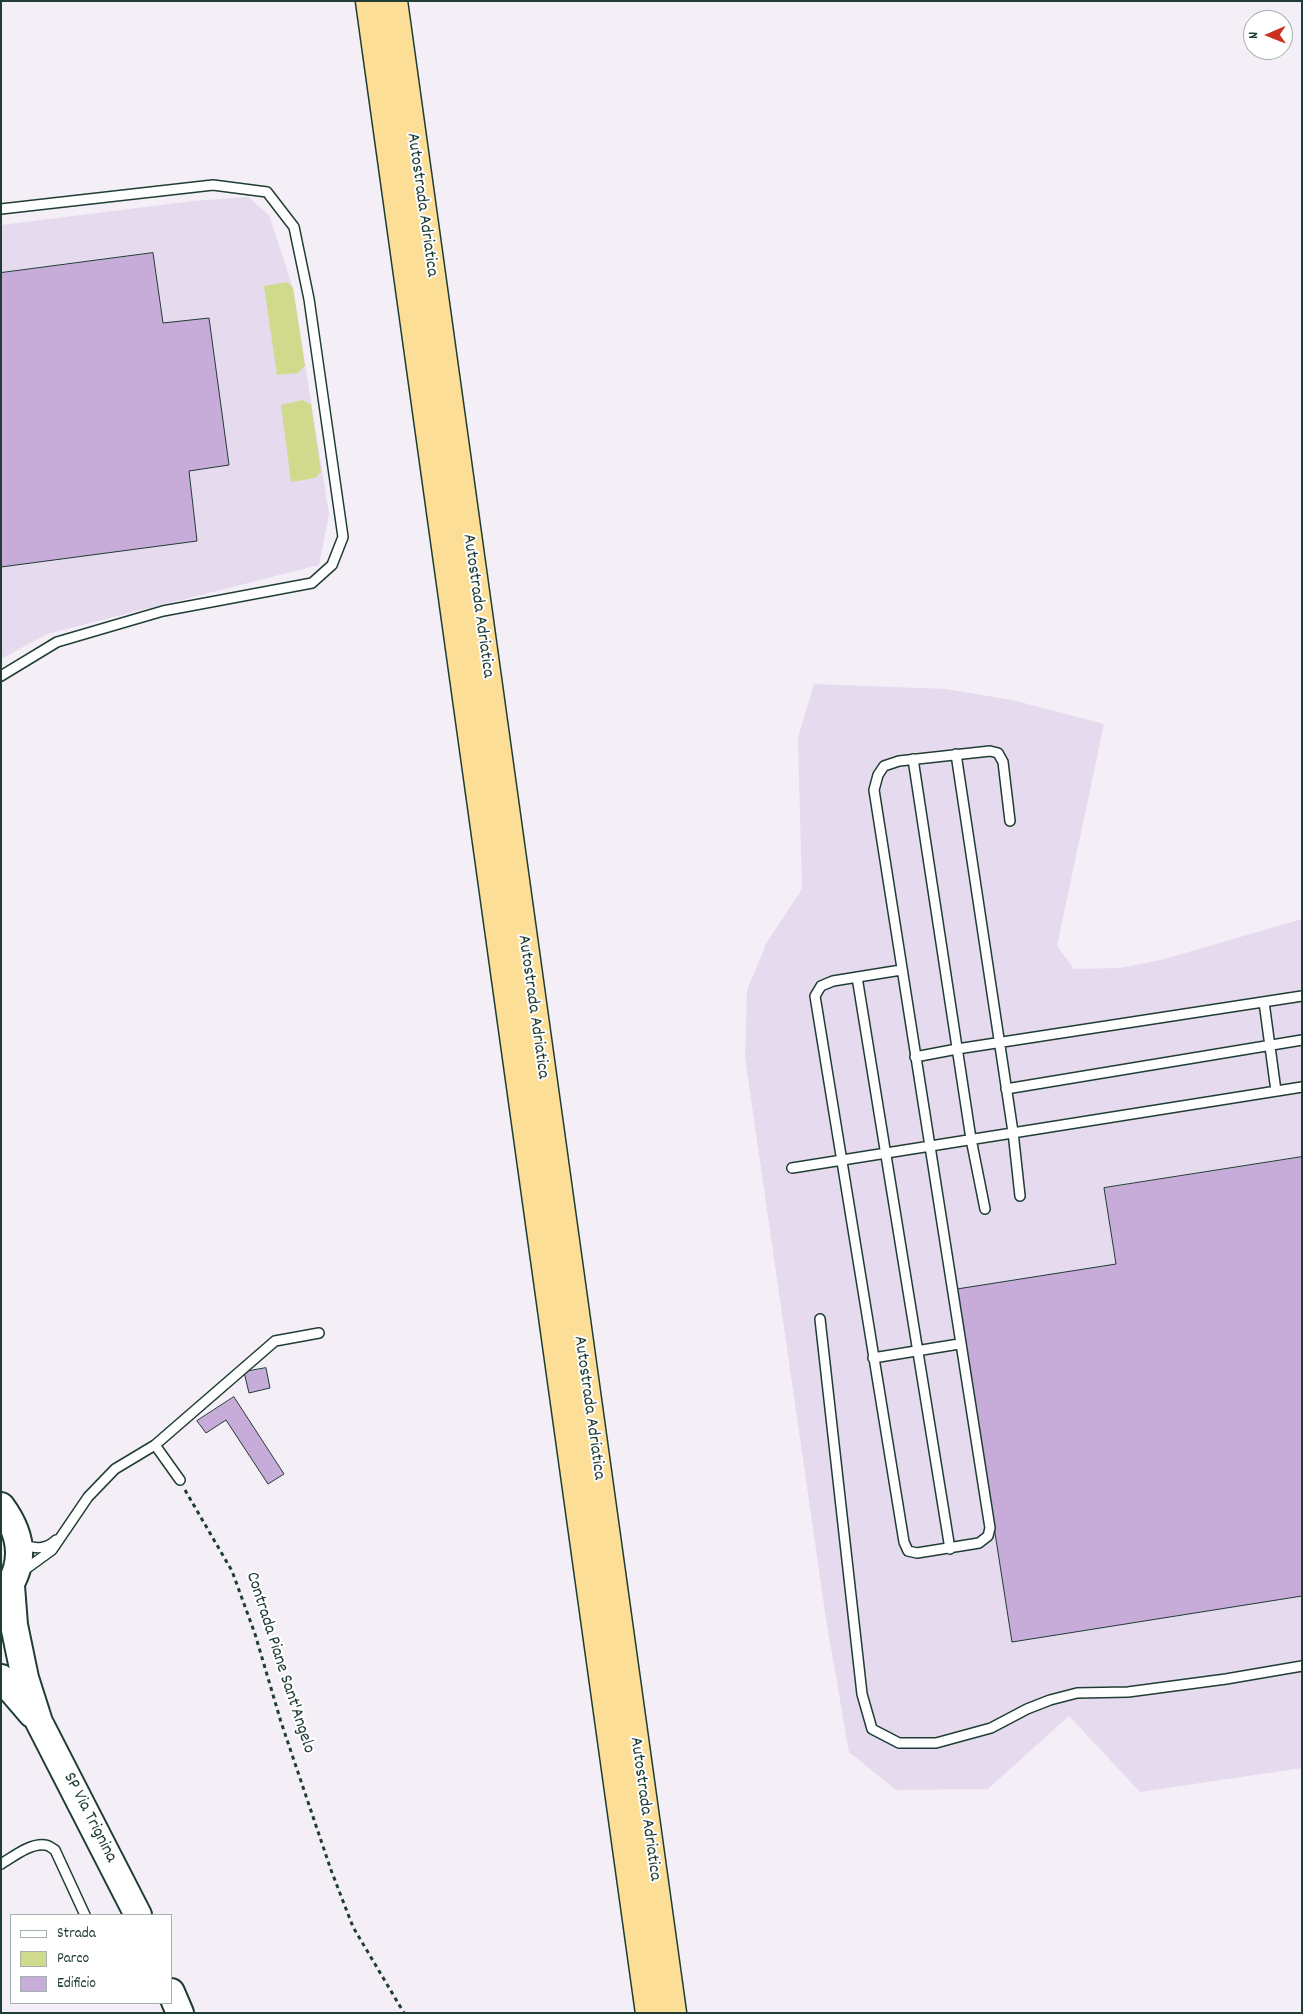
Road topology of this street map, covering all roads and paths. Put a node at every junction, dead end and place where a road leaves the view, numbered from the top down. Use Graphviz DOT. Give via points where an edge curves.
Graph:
graph roads {
  1 [pos="370,1"];
  2 [pos="393,1"];
  3 [pos="1,209"];
  4 [pos="1,676"];
  5 [pos="956,754"];
  6 [pos="913,759"];
  7 [pos="1010,821"];
  8 [pos="902,970"];
  9 [pos="857,978"];
  10 [pos="1302,996"];
  11 [pos="1264,1002"];
  12 [pos="1302,1040"];
  13 [pos="998,1042"];
  14 [pos="1270,1045"];
  15 [pos="957,1049"];
  16 [pos="915,1057"];
  17 [pos="1302,1087"];
  18 [pos="1006,1089"];
  19 [pos="1276,1091"];
  20 [pos="1013,1132"];
  21 [pos="971,1139"];
  22 [pos="928,1146"];
  23 [pos="886,1152"];
  24 [pos="841,1160"];
  25 [pos="792,1168"];
  26 [pos="1020,1196"];
  27 [pos="985,1210"];
  28 [pos="820,1319"];
  29 [pos="319,1333"];
  30 [pos="959,1344"];
  31 [pos="918,1350"];
  32 [pos="874,1358"];
  33 [pos="155,1445"];
  34 [pos="180,1480"];
  35 [pos="1,1506"];
  36 [pos="67,1530"];
  37 [pos="19,1543"];
  38 [pos="950,1549"];
  39 [pos="9,1586"];
  40 [pos="1302,1666"];
  41 [pos="1,1678"];
  42 [pos="39,1722"];
  43 [pos="1,1864"];
  44 [pos="85,1914"];
  45 [pos="137,1914"];
  46 [pos="172,1994"];
  47 [pos="180,2013"];
  48 [pos="404,2013"];
  49 [pos="650,2013"];
  50 [pos="672,2013"];
  1 -- 49 [label="highway, Autostrada Adriatica"];
  2 -- 50 [label="highway, Autostrada Adriatica"];
  3 -- 4 [label="lane" via="213,185 267,192 294,227 309,299 343,537 332,565 312,583 163,611 57,642"];
  5 -- 6 [label="lane"];
  5 -- 7 [label="lane" via="998,753"];
  5 -- 13 [label="lane"];
  6 -- 8 [label="lane" via="884,766 874,790"];
  6 -- 15 [label="lane"];
  8 -- 9 [label="lane"];
  8 -- 16 [label="lane"];
  9 -- 23 [label="lane"];
  9 -- 24 [label="lane" via="821,986 816,996"];
  10 -- 11 [label="lane"];
  11 -- 13 [label="lane"];
  11 -- 14 [label="lane"];
  12 -- 14 [label="lane"];
  13 -- 15 [label="lane"];
  13 -- 18 [label="lane"];
  14 -- 18 [label="lane"];
  14 -- 19 [label="lane"];
  15 -- 16 [label="lane"];
  15 -- 21 [label="lane"];
  16 -- 22 [label="lane"];
  17 -- 19 [label="lane"];
  18 -- 20 [label="lane"];
  19 -- 20 [label="lane"];
  20 -- 21 [label="lane"];
  20 -- 26 [label="lane"];
  21 -- 22 [label="lane"];
  21 -- 27 [label="lane"];
  22 -- 23 [label="lane"];
  22 -- 30 [label="lane"];
  23 -- 24 [label="lane"];
  23 -- 31 [label="lane"];
  24 -- 25 [label="lane"];
  24 -- 32 [label="lane"];
  28 -- 40 [label="lane" via="862,1694 872,1729 900,1742 936,1743 991,1728 1050,1700 1077,1693 1128,1692"];
  29 -- 33 [label="lane" via="275,1341"];
  30 -- 31 [label="lane"];
  30 -- 38 [label="lane" via="990,1528 988,1536 979,1542"];
  31 -- 32 [label="lane"];
  31 -- 38 [label="lane"];
  32 -- 38 [label="lane" via="904,1542 908,1551 917,1553"];
  33 -- 34 [label="lane"];
  33 -- 36 [label="lane" via="115,1470 88,1497"];
  34 -- 48 [label="path, Contrada Piane Sant'Angelo" via="232,1571 353,1927"];
  35 -- 37 [label="main road, SP Via Trignina" via="13,1524"];
  36 -- 37 [label="lane" via="42,1548"];
  36 -- 39 [label="lane" via="52,1550"];
  37 -- 39 [label="main road, SP Via Trignina" via="20,1554"];
  39 -- 42 [label="main road, SP Via Trignina" via="14,1626"];
  41 -- 42 [label="main road, SP Via Trignina"];
  42 -- 45 [label="main road, SP Via Trignina"];
  43 -- 44 [label="lane" via="34,1846 45,1845 55,1850"];
  46 -- 47 [label="main road"];
}
